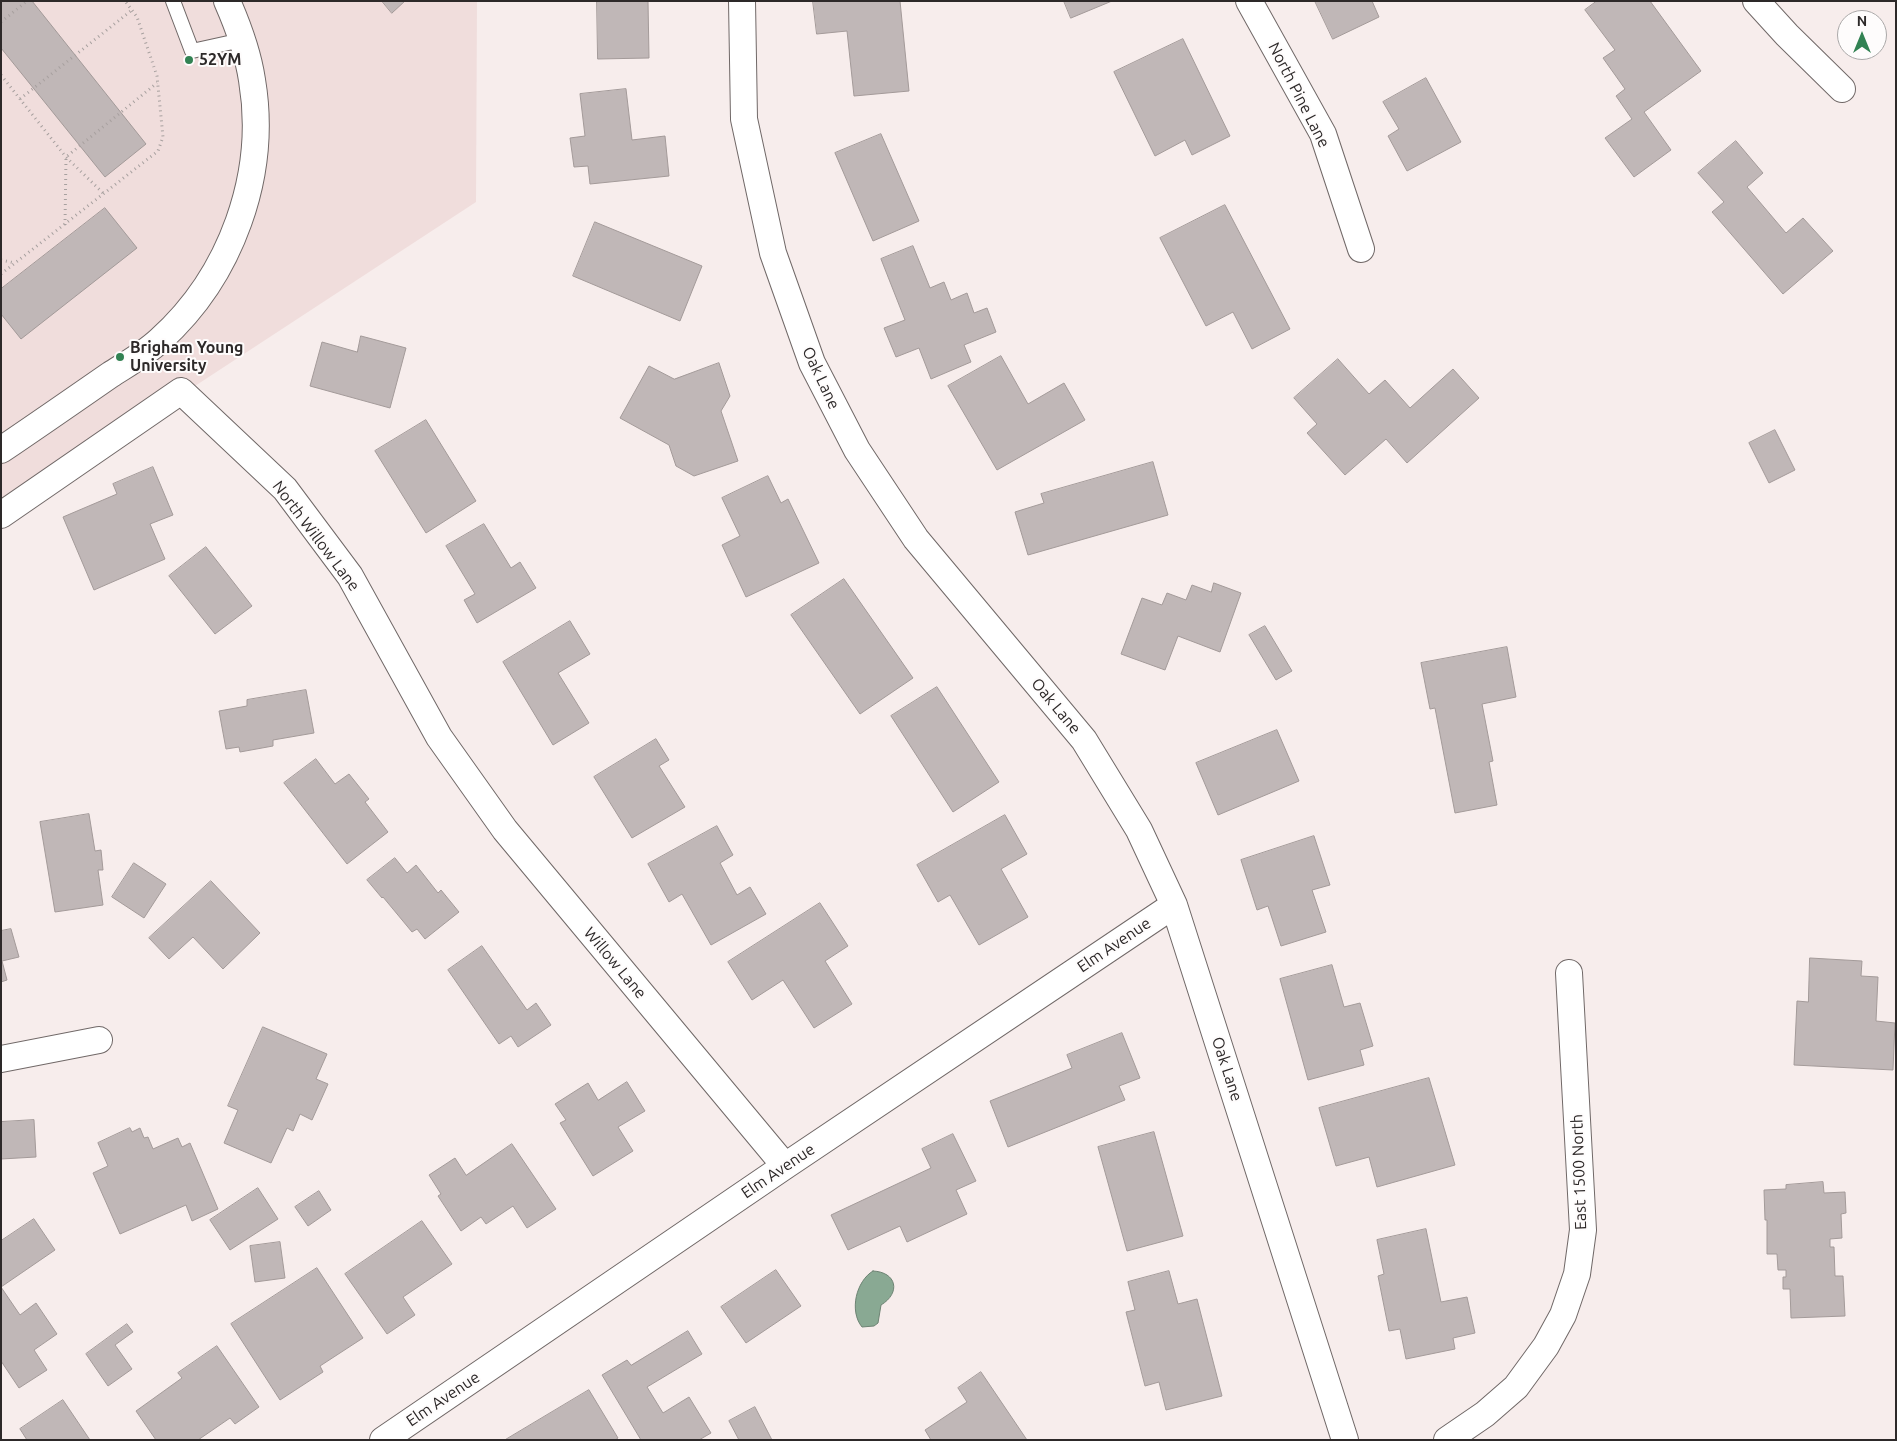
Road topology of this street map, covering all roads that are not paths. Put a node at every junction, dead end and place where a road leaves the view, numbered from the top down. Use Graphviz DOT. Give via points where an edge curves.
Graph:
graph roads {
  1 [pos="173,1"];
  2 [pos="227,1"];
  3 [pos="742,1"];
  4 [pos="1250,1"];
  5 [pos="1756,1"];
  6 [pos="242,40"];
  7 [pos="1842,89"];
  8 [pos="1361,249"];
  9 [pos="1,450"];
  10 [pos="1,515"];
  11 [pos="452,755"];
  12 [pos="1174,905"];
  13 [pos="1569,973"];
  14 [pos="99,1040"];
  15 [pos="1,1059"];
  16 [pos="786,1166"];
  17 [pos="383,1440"];
  18 [pos="1345,1440"];
  19 [pos="1446,1440"];
  1 -- 6 [label="lane" via="192,51"];
  2 -- 6 [label="street"];
  3 -- 12 [label="street, Oak Lane" via="744,119 774,253 812,363 857,450 916,539 1084,740 1140,830"];
  4 -- 8 [label="street, North Pine Lane" via="1323,134"];
  5 -- 7 [label="street"];
  6 -- 9 [label="street" via="252,80 256,132 250,183 238,227 220,267 190,309 159,341"];
  10 -- 11 [label="street, North Willow Lane" via="181,392 285,489 350,576"];
  11 -- 16 [label="street, Willow Lane" via="505,830"];
  12 -- 16 [label="street, Elm Avenue"];
  12 -- 18 [label="street, Oak Lane"];
  13 -- 19 [label="street, East 1500 North" via="1583,1230 1577,1274 1563,1315 1546,1346 1516,1387 1485,1414"];
  14 -- 15 [label="street"];
  16 -- 17 [label="street, Elm Avenue"];
}
